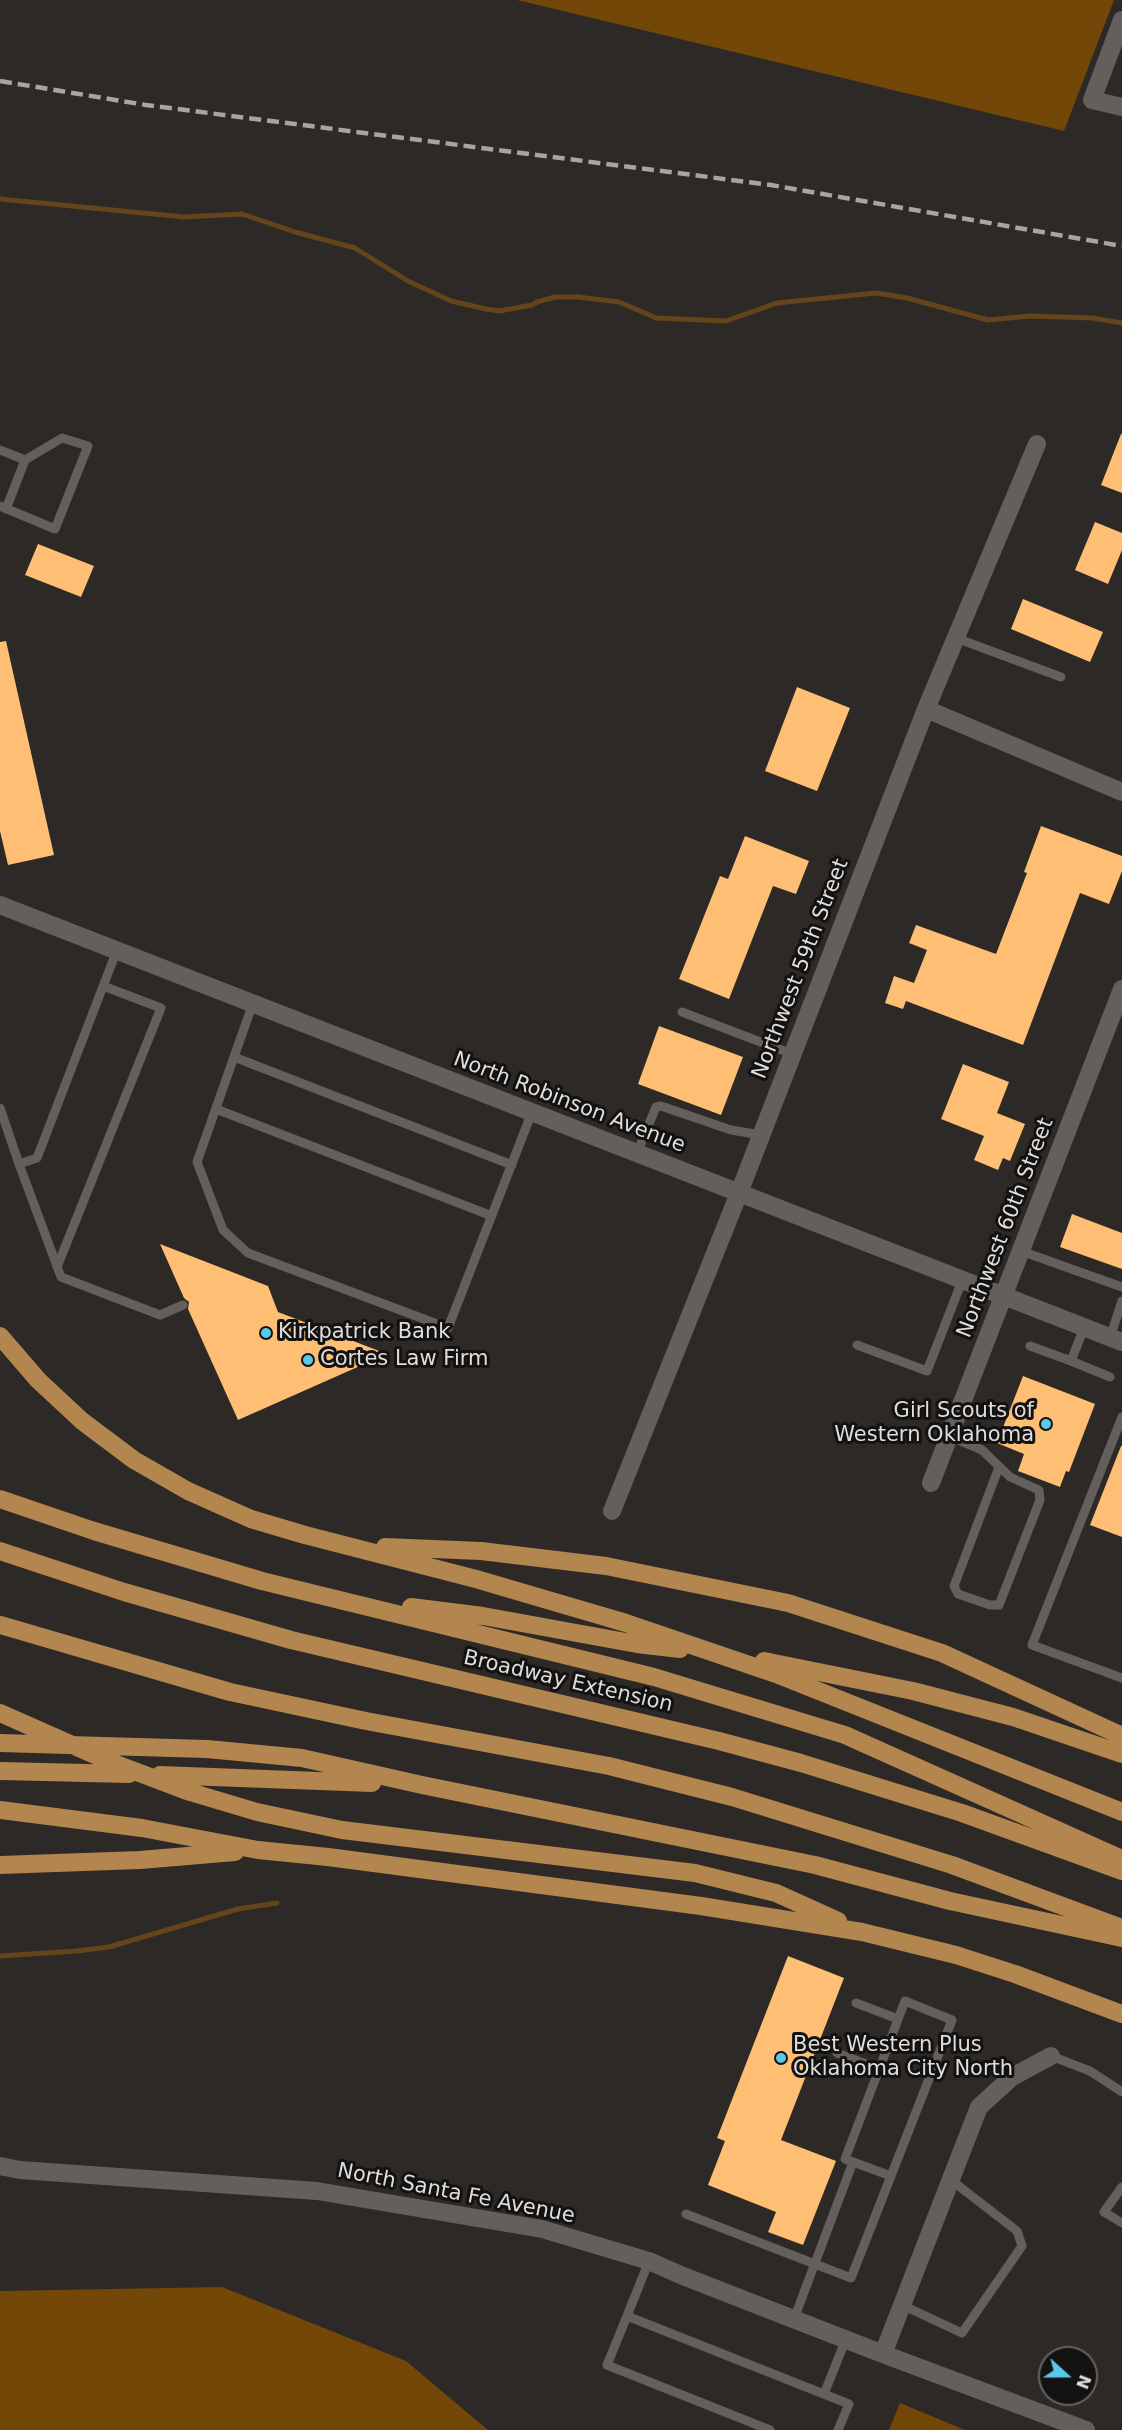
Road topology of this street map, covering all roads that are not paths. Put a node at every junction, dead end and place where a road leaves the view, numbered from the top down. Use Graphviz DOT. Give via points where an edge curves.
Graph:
graph roads {
  1 [pos="1122,20"];
  2 [pos="1122,107"];
  3 [pos="1037,444"];
  4 [pos="0,450"];
  5 [pos="26,460"];
  6 [pos="3,508"];
  7 [pos="956,638"];
  8 [pos="1061,677"];
  9 [pos="926,709"];
  10 [pos="1122,792"];
  11 [pos="0,905"];
  12 [pos="117,950"];
  13 [pos="103,986"];
  14 [pos="1122,989"];
  15 [pos="253,1003"];
  16 [pos="682,1012"];
  17 [pos="792,1054"];
  18 [pos="234,1057"];
  19 [pos="0,1108"];
  20 [pos="216,1109"];
  21 [pos="532,1112"];
  22 [pos="761,1135"];
  23 [pos="637,1153"];
  24 [pos="19,1164"];
  25 [pos="512,1165"];
  26 [pos="738,1193"];
  27 [pos="492,1216"];
  28 [pos="1021,1251"];
  29 [pos="57,1267"];
  30 [pos="962,1281"];
  31 [pos="1122,1287"];
  32 [pos="1003,1297"];
  33 [pos="1122,1301"];
  34 [pos="183,1305"];
  35 [pos="1084,1328"];
  36 [pos="0,1336"];
  37 [pos="1116,1340"];
  38 [pos="857,1345"];
  39 [pos="1030,1346"];
  40 [pos="1071,1361"];
  41 [pos="1110,1377"];
  42 [pos="1122,1418"];
  43 [pos="949,1436"];
  44 [pos="999,1467"];
  45 [pos="932,1483"];
  46 [pos="0,1499"];
  47 [pos="612,1511"];
  48 [pos="347,1546"];
  49 [pos="0,1551"];
  50 [pos="319,1595"];
  51 [pos="0,1625"];
  52 [pos="1122,1678"];
  53 [pos="0,1713"];
  54 [pos="1122,1736"];
  55 [pos="0,1743"];
  56 [pos="1122,1754"];
  57 [pos="0,1771"];
  58 [pos="422,1785"];
  59 [pos="0,1810"];
  60 [pos="1122,1812"];
  61 [pos="258,1851"];
  62 [pos="1122,1859"];
  63 [pos="0,1865"];
  64 [pos="1122,1871"];
  65 [pos="1122,1928"];
  66 [pos="862,1932"];
  67 [pos="1122,1938"];
  68 [pos="856,2003"];
  69 [pos="1122,2014"];
  70 [pos="898,2019"];
  71 [pos="837,2053"];
  72 [pos="1052,2056"];
  73 [pos="879,2069"];
  74 [pos="1122,2092"];
  75 [pos="853,2162"];
  76 [pos="0,2166"];
  77 [pos="891,2176"];
  78 [pos="951,2180"];
  79 [pos="1122,2187"];
  80 [pos="686,2214"];
  81 [pos="1122,2223"];
  82 [pos="649,2261"];
  83 [pos="815,2264"];
  84 [pos="902,2305"];
  85 [pos="627,2316"];
  86 [pos="794,2319"];
  87 [pos="846,2339"];
  88 [pos="883,2354"];
  89 [pos="824,2394"];
  90 [pos="770,2430"];
  91 [pos="838,2430"];
  92 [pos="1086,2430"];
  1 -- 2 [label="street" via="1092,100"];
  3 -- 7 [label="street, Northwest 59th Street"];
  4 -- 5 [label="lane"];
  5 -- 6 [label="lane"];
  5 -- 6 [label="lane" via="62,438 88,446 55,529"];
  7 -- 8 [label="lane"];
  7 -- 9 [label="street, Northwest 59th Street"];
  9 -- 10 [label="street"];
  9 -- 17 [label="street, Northwest 59th Street"];
  11 -- 12 [label="street, North Robinson Avenue"];
  12 -- 13 [label="lane"];
  12 -- 15 [label="street, North Robinson Avenue"];
  13 -- 24 [label="lane" via="37,1158"];
  13 -- 29 [label="lane" via="161,1008"];
  14 -- 28 [label="street, Northwest 60th Street"];
  15 -- 18 [label="lane"];
  15 -- 21 [label="street, North Robinson Avenue"];
  16 -- 17 [label="lane"];
  17 -- 22 [label="street, Northwest 59th Street"];
  18 -- 20 [label="lane"];
  18 -- 25 [label="lane"];
  19 -- 24 [label="lane"];
  20 -- 27 [label="lane"];
  20 -- 27 [label="lane" via="197,1162 223,1230 248,1253 448,1328"];
  21 -- 23 [label="street, North Robinson Avenue"];
  21 -- 25 [label="lane"];
  22 -- 23 [label="lane" via="731,1130 661,1106 656,1107"];
  22 -- 26 [label="street, Northwest 59th Street"];
  23 -- 26 [label="street, North Robinson Avenue"];
  24 -- 29 [label="lane"];
  25 -- 27 [label="lane"];
  26 -- 30 [label="street, North Robinson Avenue"];
  26 -- 47 [label="street, Northwest 59th Street"];
  28 -- 31 [label="lane"];
  28 -- 32 [label="street, Northwest 60th Street"];
  29 -- 34 [label="lane" via="61,1277 160,1315"];
  30 -- 32 [label="street, North Robinson Avenue"];
  30 -- 38 [label="lane" via="927,1371"];
  32 -- 35 [label="street, North Robinson Avenue"];
  32 -- 43 [label="street, Northwest 60th Street"];
  33 -- 37 [label="lane"];
  35 -- 37 [label="street, North Robinson Avenue"];
  35 -- 40 [label="lane"];
  36 -- 48 [label="highway" via="38,1380 82,1421 134,1460 188,1491 250,1519"];
  39 -- 40 [label="lane"];
  40 -- 41 [label="lane"];
  42 -- 52 [label="lane" via="1032,1645"];
  43 -- 44 [label="lane" via="982,1450"];
  43 -- 45 [label="street, Northwest 60th Street"];
  44 -- 44 [label="lane" via="1039,1490 1040,1500 999,1605 990,1605 958,1594 954,1586"];
  46 -- 50 [label="highway" via="186,1559"];
  48 -- 54 [label="highway" via="481,1551 606,1566 788,1603 942,1653"];
  48 -- 60 [label="highway" via="626,1623 776,1674"];
  49 -- 64 [label="highway, Broadway Extension" via="291,1640 801,1763 962,1813"];
  50 -- 56 [label="highway" via="483,1616 833,1673 1013,1717"];
  50 -- 62 [label="highway" via="654,1677 845,1735"];
  51 -- 65 [label="highway" via="230,1692 609,1766 720,1794 952,1865"];
  53 -- 66 [label="highway" via="113,1763 257,1812 342,1830 694,1873 776,1893"];
  55 -- 58 [label="highway" via="207,1749 302,1758"];
  57 -- 58 [label="highway"];
  58 -- 67 [label="highway" via="815,1865 950,1901"];
  59 -- 61 [label="highway" via="142,1828"];
  61 -- 63 [label="highway"];
  61 -- 66 [label="highway" via="701,1906"];
  66 -- 69 [label="highway" via="956,1955"];
  68 -- 70 [label="lane"];
  70 -- 73 [label="lane"];
  70 -- 77 [label="lane" via="905,2001 952,2020"];
  71 -- 73 [label="lane"];
  72 -- 74 [label="lane" via="1090,2071"];
  72 -- 78 [label="street" via="1012,2077 979,2107"];
  73 -- 75 [label="lane" via="845,2159"];
  75 -- 77 [label="lane"];
  75 -- 83 [label="lane"];
  76 -- 82 [label="street, North Santa Fe Avenue" via="317,2191 542,2229"];
  77 -- 83 [label="lane" via="851,2278"];
  78 -- 84 [label="street"];
  78 -- 84 [label="lane" via="1017,2230 1022,2246 962,2333"];
  79 -- 81 [label="lane" via="1104,2212"];
  80 -- 83 [label="lane"];
  82 -- 85 [label="lane"];
  82 -- 86 [label="street, North Santa Fe Avenue"];
  83 -- 86 [label="lane"];
  84 -- 88 [label="street"];
  85 -- 89 [label="lane"];
  85 -- 90 [label="lane" via="607,2365"];
  86 -- 87 [label="street, North Santa Fe Avenue"];
  87 -- 88 [label="street, North Santa Fe Avenue"];
  87 -- 89 [label="lane"];
  88 -- 92 [label="street, North Santa Fe Avenue"];
  89 -- 91 [label="lane" via="849,2404"];
}
